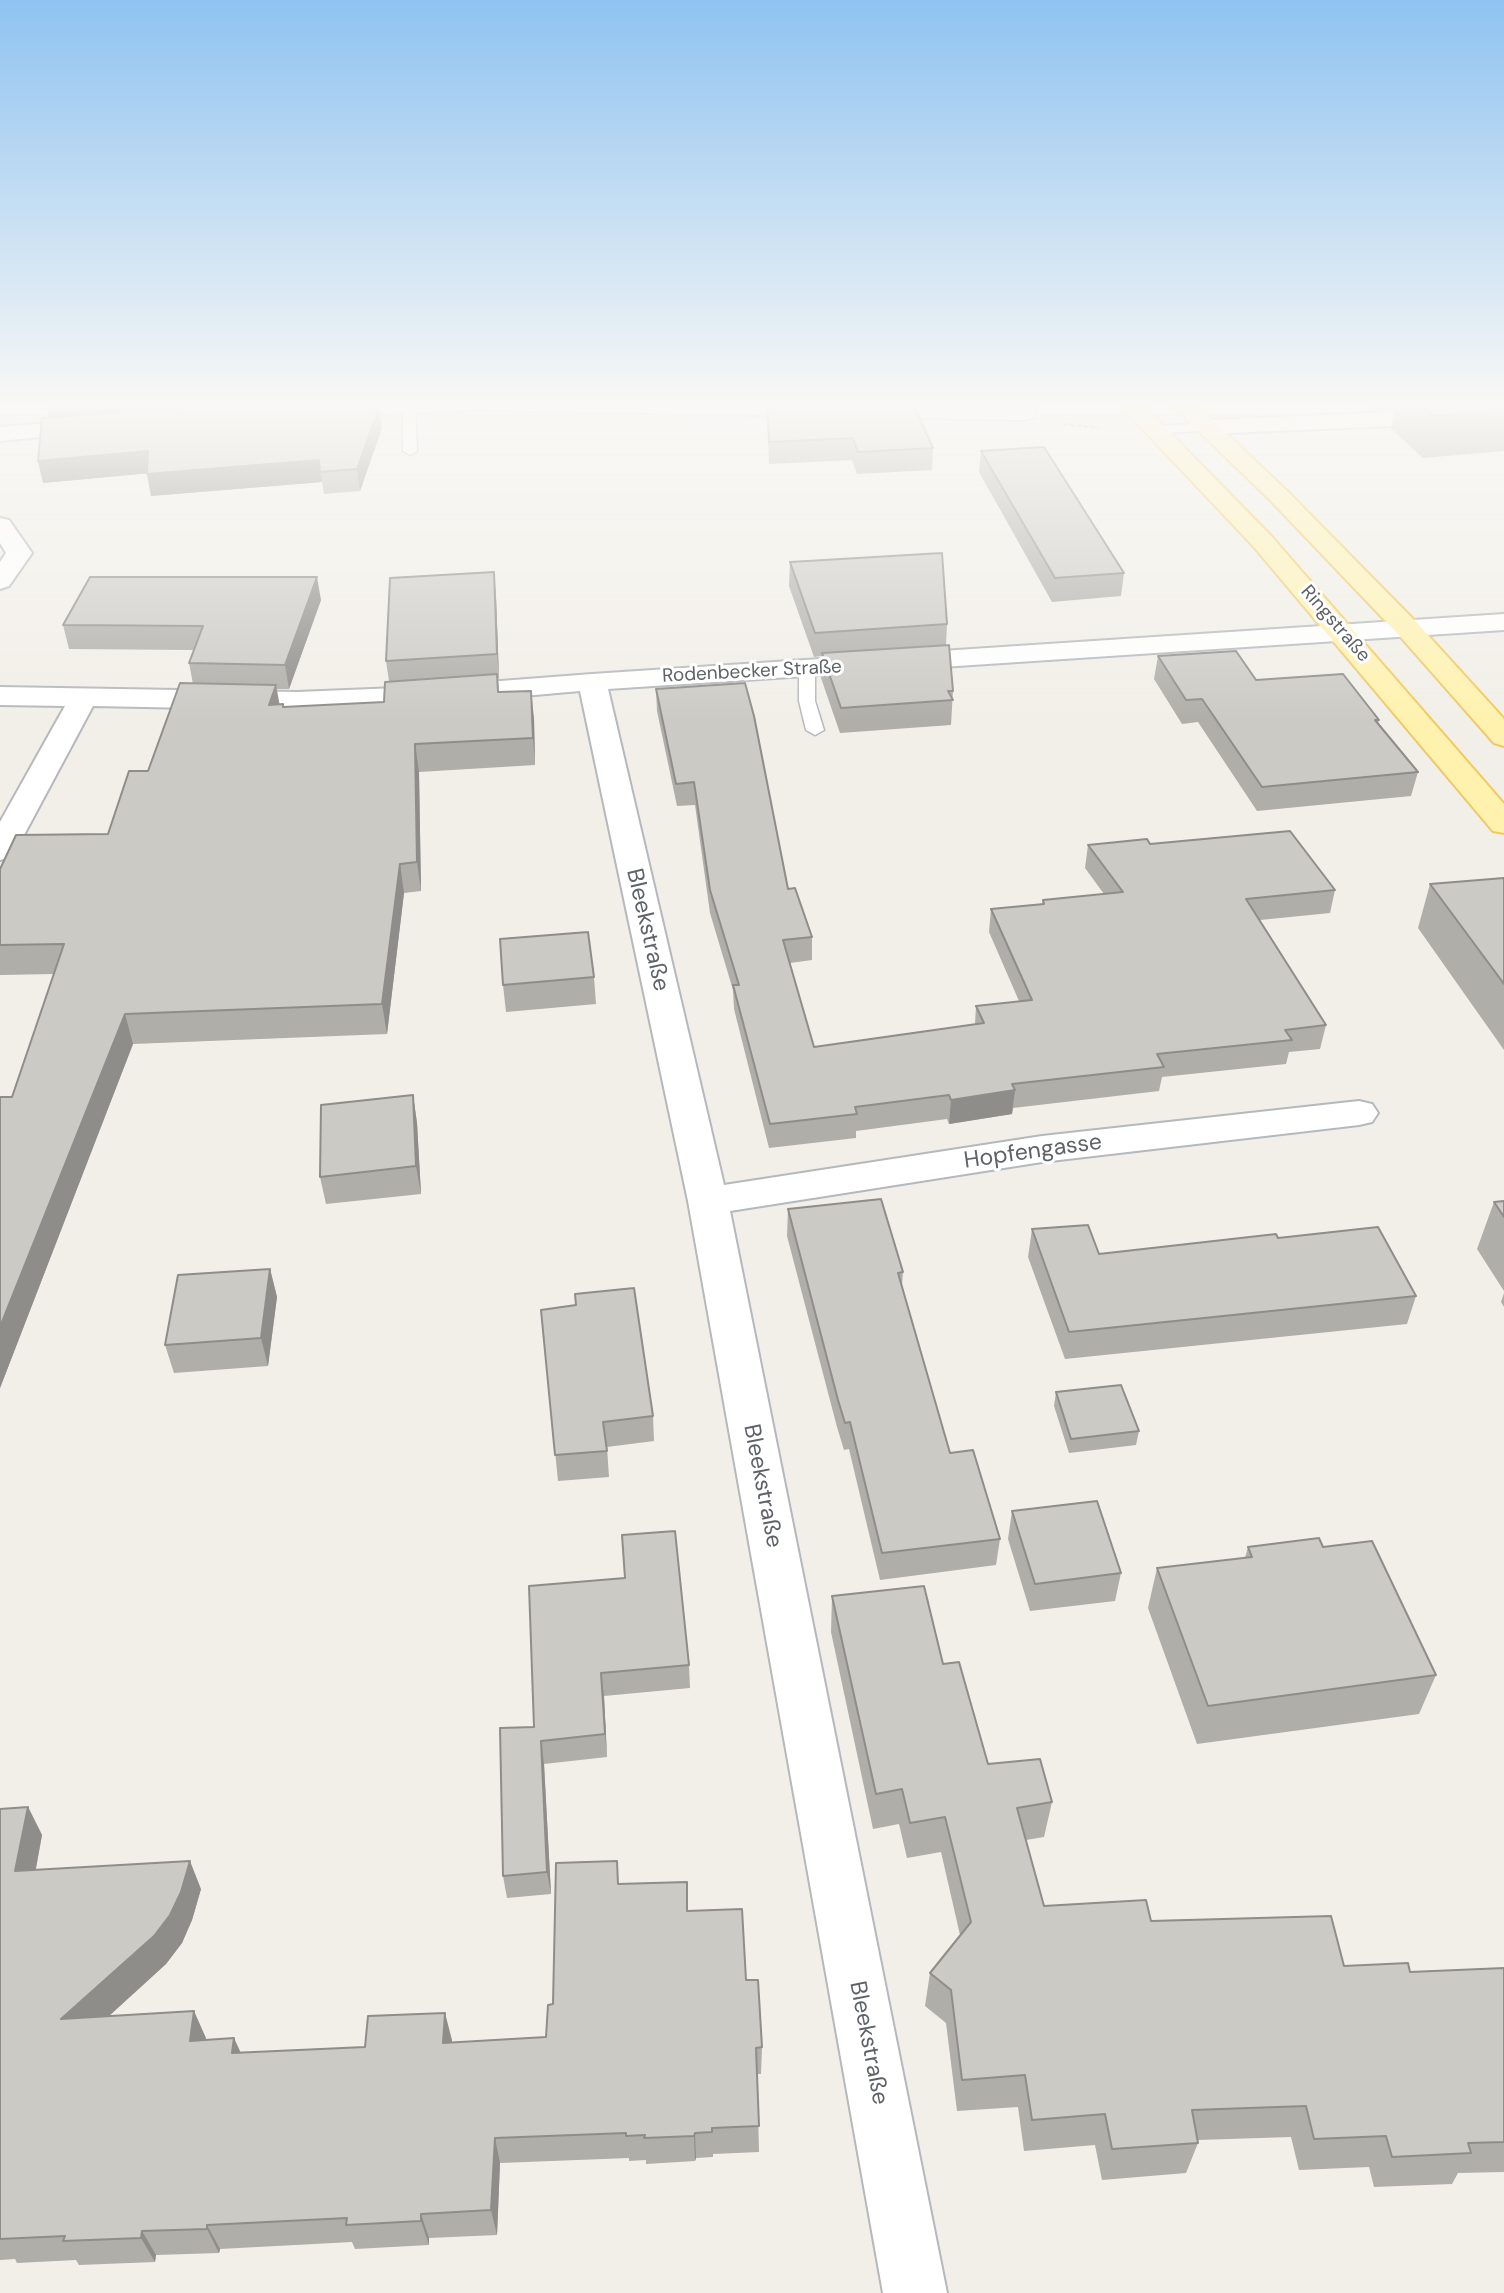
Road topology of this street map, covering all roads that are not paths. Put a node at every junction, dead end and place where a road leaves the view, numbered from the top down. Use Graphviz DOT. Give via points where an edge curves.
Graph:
graph roads {
  1 [pos="1230,508"];
  2 [pos="1292,508"];
  3 [pos="0,525"];
  4 [pos="0,581"];
  5 [pos="1504,622"];
  6 [pos="1407,628"];
  7 [pos="1343,633"];
  8 [pos="807,669"];
  9 [pos="592,682"];
  10 [pos="0,696"];
  11 [pos="84,697"];
  12 [pos="816,730"];
  13 [pos="1504,737"];
  14 [pos="1504,824"];
  15 [pos="0,849"];
  16 [pos="1359,1113"];
  17 [pos="708,1201"];
  18 [pos="915,2293"];
  1 -- 7 [label="main road, Ringstraße"];
  2 -- 6 [label="main road"];
  3 -- 4 [label="street" via="19,553"];
  5 -- 6 [label="street, Rodenbecker Straße"];
  6 -- 7 [label="street, Rodenbecker Straße"];
  6 -- 13 [label="main road"];
  7 -- 8 [label="street, Rodenbecker Straße"];
  7 -- 14 [label="main road, Ringstraße"];
  8 -- 9 [label="street, Rodenbecker Straße"];
  8 -- 12 [label="lane" via="807,701"];
  9 -- 11 [label="street, Rodenbecker Straße" via="297,701"];
  9 -- 17 [label="street, Bleekstraße"];
  10 -- 11 [label="street, Rodenbecker Straße"];
  11 -- 15 [label="street"];
  16 -- 17 [label="street, Hopfengasse" via="1042,1149"];
  17 -- 18 [label="street, Bleekstraße"];
}
